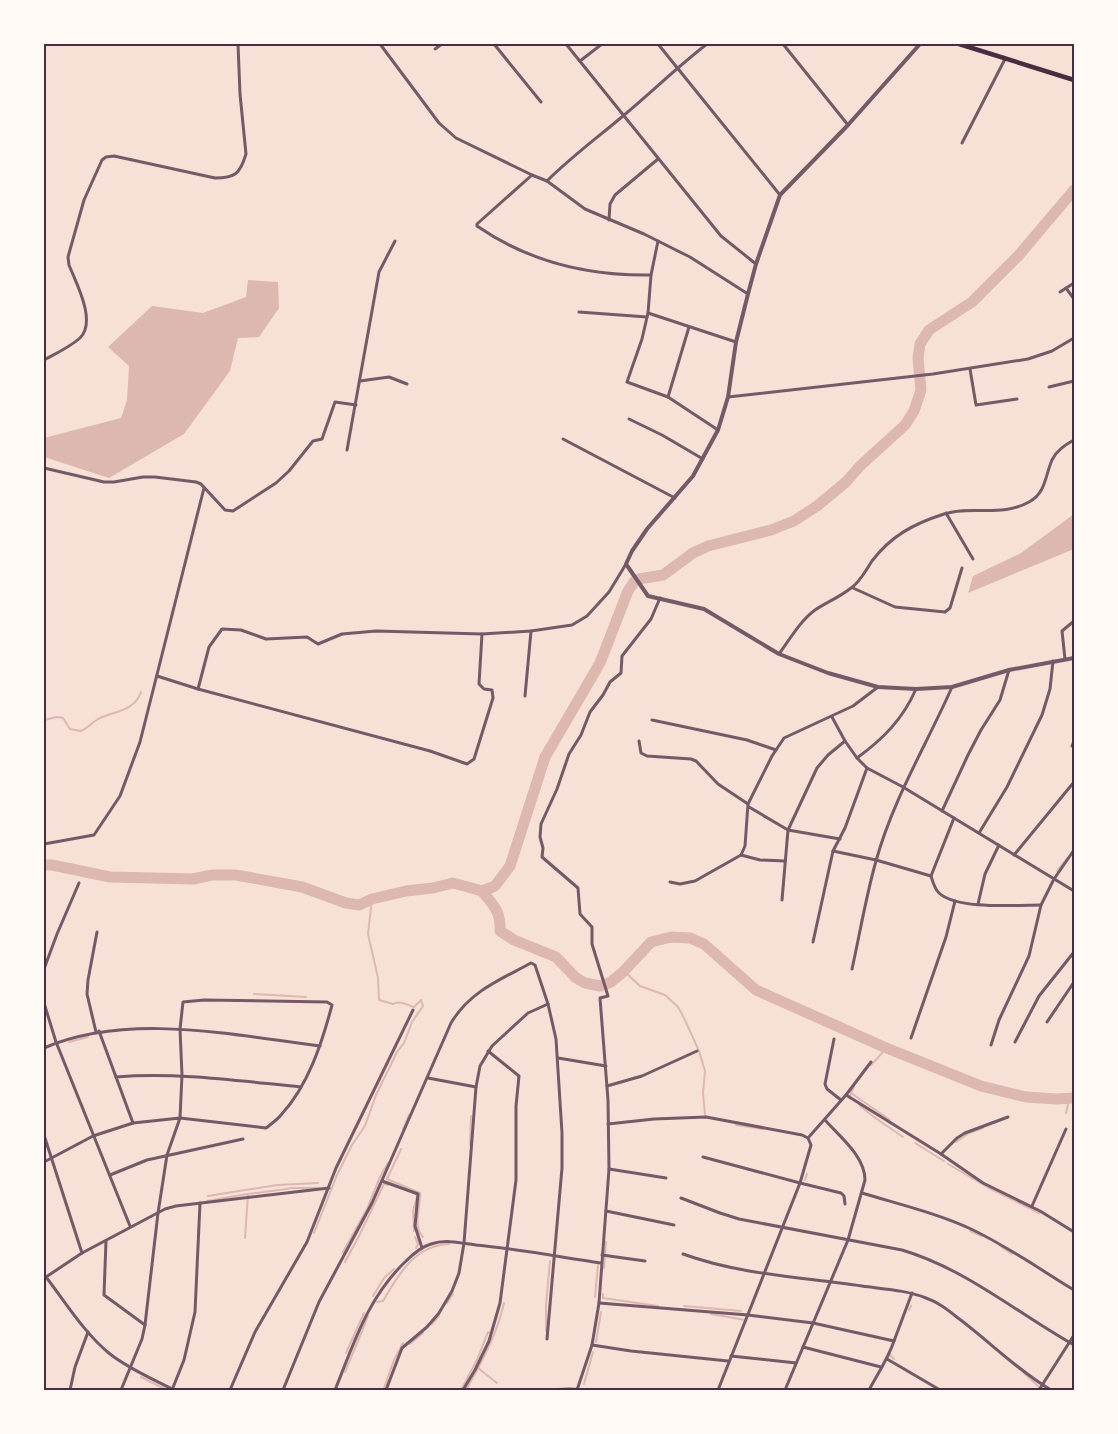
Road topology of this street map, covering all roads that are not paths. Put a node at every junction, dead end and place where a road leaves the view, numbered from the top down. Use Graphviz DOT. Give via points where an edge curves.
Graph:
graph roads {
  1 [pos="238,44"];
  2 [pos="380,44"];
  3 [pos="442,44"];
  4 [pos="494,44"];
  5 [pos="566,44"];
  6 [pos="602,44"];
  7 [pos="658,44"];
  8 [pos="707,44"];
  9 [pos="783,44"];
  10 [pos="920,44"];
  11 [pos="959,44"];
  12 [pos="435,49"];
  13 [pos="1005,59"];
  14 [pos="580,61"];
  15 [pos="677,67"];
  16 [pos="1074,80"];
  17 [pos="541,102"];
  18 [pos="623,116"];
  19 [pos="848,125"];
  20 [pos="962,143"];
  21 [pos="658,159"];
  22 [pos="532,175"];
  23 [pos="547,180"];
  24 [pos="780,195"];
  25 [pos="609,220"];
  26 [pos="395,241"];
  27 [pos="658,241"];
  28 [pos="756,264"];
  29 [pos="651,275"];
  30 [pos="1074,283"];
  31 [pos="1066,288"];
  32 [pos="1060,292"];
  33 [pos="748,294"];
  34 [pos="1074,299"];
  35 [pos="578,312"];
  36 [pos="648,315"];
  37 [pos="689,327"];
  38 [pos="1074,338"];
  39 [pos="736,342"];
  40 [pos="44,360"];
  41 [pos="970,369"];
  42 [pos="360,381"];
  43 [pos="1074,381"];
  44 [pos="407,384"];
  45 [pos="1049,387"];
  46 [pos="668,397"];
  47 [pos="728,397"];
  48 [pos="1016,399"];
  49 [pos="356,405"];
  50 [pos="629,419"];
  51 [pos="718,430"];
  52 [pos="563,439"];
  53 [pos="1074,440"];
  54 [pos="347,450"];
  55 [pos="703,459"];
  56 [pos="44,468"];
  57 [pos="204,488"];
  58 [pos="675,498"];
  59 [pos="946,513"];
  60 [pos="973,559"];
  61 [pos="626,564"];
  62 [pos="962,568"];
  63 [pos="853,588"];
  64 [pos="660,598"];
  65 [pos="1074,620"];
  66 [pos="531,631"];
  67 [pos="482,634"];
  68 [pos="778,654"];
  69 [pos="1074,658"];
  70 [pos="1066,659"];
  71 [pos="1053,661"];
  72 [pos="1009,670"];
  73 [pos="157,676"];
  74 [pos="952,686"];
  75 [pos="878,687"];
  76 [pos="198,689"];
  77 [pos="916,689"];
  78 [pos="525,696"];
  79 [pos="832,717"];
  80 [pos="652,720"];
  81 [pos="639,741"];
  82 [pos="1074,741"];
  83 [pos="845,742"];
  84 [pos="1072,746"];
  85 [pos="776,750"];
  86 [pos="857,758"];
  87 [pos="867,768"];
  88 [pos="1074,782"];
  89 [pos="903,788"];
  90 [pos="749,806"];
  91 [pos="942,811"];
  92 [pos="954,818"];
  93 [pos="788,830"];
  94 [pos="979,833"];
  95 [pos="840,839"];
  96 [pos="44,844"];
  97 [pos="998,845"];
  98 [pos="1074,850"];
  99 [pos="833,852"];
  100 [pos="741,855"];
  101 [pos="1014,855"];
  102 [pos="876,860"];
  103 [pos="785,861"];
  104 [pos="931,876"];
  105 [pos="1054,879"];
  106 [pos="670,882"];
  107 [pos="79,884"];
  108 [pos="1074,891"];
  109 [pos="782,900"];
  110 [pos="955,901"];
  111 [pos="978,904"];
  112 [pos="1041,905"];
  113 [pos="97,932"];
  114 [pos="813,942"];
  115 [pos="1074,952"];
  116 [pos="44,969"];
  117 [pos="852,969"];
  118 [pos="1074,982"];
  119 [pos="44,1003"];
  120 [pos="548,1004"];
  121 [pos="413,1010"];
  122 [pos="1047,1022"];
  123 [pos="180,1028"];
  124 [pos="98,1032"];
  125 [pos="911,1038"];
  126 [pos="834,1039"];
  127 [pos="56,1042"];
  128 [pos="1015,1042"];
  129 [pos="991,1045"];
  130 [pos="320,1046"];
  131 [pos="44,1048"];
  132 [pos="488,1051"];
  133 [pos="697,1051"];
  134 [pos="558,1058"];
  135 [pos="871,1062"];
  136 [pos="606,1066"];
  137 [pos="182,1075"];
  138 [pos="116,1077"];
  139 [pos="428,1078"];
  140 [pos="607,1086"];
  141 [pos="301,1087"];
  142 [pos="476,1087"];
  143 [pos="846,1095"];
  144 [pos="842,1100"];
  145 [pos="1008,1117"];
  146 [pos="180,1118"];
  147 [pos="825,1120"];
  148 [pos="134,1123"];
  149 [pos="608,1124"];
  150 [pos="1066,1129"];
  151 [pos="44,1135"];
  152 [pos="93,1136"];
  153 [pos="808,1138"];
  154 [pos="243,1139"];
  155 [pos="941,1154"];
  156 [pos="167,1155"];
  157 [pos="52,1157"];
  158 [pos="703,1157"];
  159 [pos="44,1162"];
  160 [pos="609,1168"];
  161 [pos="110,1175"];
  162 [pos="666,1178"];
  163 [pos="382,1181"];
  164 [pos="800,1184"];
  165 [pos="328,1188"];
  166 [pos="862,1193"];
  167 [pos="681,1198"];
  168 [pos="200,1203"];
  169 [pos="845,1204"];
  170 [pos="1032,1206"];
  171 [pos="606,1210"];
  172 [pos="158,1213"];
  173 [pos="674,1225"];
  174 [pos="130,1226"];
  175 [pos="783,1227"];
  176 [pos="1074,1232"];
  177 [pos="106,1240"];
  178 [pos="848,1240"];
  179 [pos="464,1244"];
  180 [pos="422,1248"];
  181 [pos="508,1248"];
  182 [pos="82,1253"];
  183 [pos="602,1254"];
  184 [pos="683,1254"];
  185 [pos="555,1256"];
  186 [pos="645,1261"];
  187 [pos="601,1263"];
  188 [pos="764,1274"];
  189 [pos="45,1277"];
  190 [pos="830,1281"];
  191 [pos="1074,1290"];
  192 [pos="912,1293"];
  193 [pos="599,1303"];
  194 [pos="748,1315"];
  195 [pos="813,1323"];
  196 [pos="145,1325"];
  197 [pos="88,1332"];
  198 [pos="1074,1335"];
  199 [pos="547,1340"];
  200 [pos="894,1341"];
  201 [pos="1069,1343"];
  202 [pos="592,1345"];
  203 [pos="1074,1345"];
  204 [pos="803,1347"];
  205 [pos="731,1356"];
  206 [pos="888,1359"];
  207 [pos="728,1361"];
  208 [pos="796,1363"];
  209 [pos="131,1367"];
  210 [pos="881,1367"];
  211 [pos="1043,1386"];
  212 [pos="70,1390"];
  213 [pos="121,1390"];
  214 [pos="173,1390"];
  215 [pos="230,1390"];
  216 [pos="283,1390"];
  217 [pos="335,1390"];
  218 [pos="386,1390"];
  219 [pos="463,1390"];
  220 [pos="546,1390"];
  221 [pos="577,1390"];
  222 [pos="593,1390"];
  223 [pos="718,1390"];
  224 [pos="785,1390"];
  225 [pos="869,1390"];
  226 [pos="940,1390"];
  227 [pos="1039,1390"];
  228 [pos="1051,1390"];
  1 -- 40 [label="street" via="246,154 237,174 215,178 114,156 102,160 84,200 68,257 86,312 85,331 80,338"];
  2 -- 22 [label="street" via="448,133"];
  3 -- 12 [label="street"];
  4 -- 17 [label="street"];
  5 -- 14 [label="street"];
  6 -- 14 [label="street"];
  7 -- 15 [label="street"];
  8 -- 15 [label="street"];
  9 -- 19 [label="street"];
  10 -- 19 [label="street"];
  11 -- 13 [label="main road"];
  13 -- 16 [label="main road"];
  13 -- 20 [label="street"];
  14 -- 18 [label="street"];
  15 -- 18 [label="street"];
  15 -- 24 [label="street"];
  18 -- 21 [label="street"];
  18 -- 23 [label="street"];
  19 -- 24 [label="street"];
  21 -- 25 [label="street" via="615,195 610,204"];
  21 -- 28 [label="street" via="721,236"];
  22 -- 23 [label="street"];
  22 -- 29 [label="street" via="477,226 515,249 551,262 603,273"];
  23 -- 25 [label="street" via="585,209"];
  24 -- 28 [label="street"];
  25 -- 27 [label="street"];
  26 -- 42 [label="street" via="379,272"];
  27 -- 29 [label="street"];
  27 -- 33 [label="street"];
  28 -- 33 [label="street"];
  29 -- 36 [label="street"];
  30 -- 31 [label="street"];
  31 -- 32 [label="street"];
  31 -- 34 [label="street"];
  33 -- 39 [label="street"];
  35 -- 36 [label="street"];
  36 -- 37 [label="street"];
  36 -- 46 [label="street" via="627,382"];
  37 -- 39 [label="street"];
  37 -- 46 [label="street"];
  38 -- 41 [label="street" via="1040,357"];
  39 -- 47 [label="street"];
  41 -- 47 [label="street"];
  41 -- 48 [label="street" via="976,405"];
  42 -- 44 [label="street" via="389,376"];
  42 -- 49 [label="street"];
  43 -- 45 [label="street"];
  46 -- 51 [label="street"];
  47 -- 51 [label="street"];
  49 -- 54 [label="street"];
  49 -- 57 [label="street" via="335,402 322,439 313,441 290,471 276,483 233,511 225,510"];
  50 -- 55 [label="street"];
  51 -- 55 [label="street"];
  52 -- 58 [label="street"];
  53 -- 59 [label="street" via="1052,460 1046,483 1031,501 1003,510"];
  55 -- 58 [label="street"];
  56 -- 57 [label="street" via="104,482 155,477 196,482"];
  57 -- 73 [label="street"];
  58 -- 61 [label="street" via="647,529"];
  59 -- 60 [label="street"];
  59 -- 63 [label="street" via="894,537 881,549"];
  61 -- 64 [label="street" via="648,596"];
  61 -- 66 [label="street" via="609,592 580,622"];
  62 -- 63 [label="street" via="950,608 945,612 895,606"];
  63 -- 68 [label="street" via="815,610"];
  64 -- 68 [label="street" via="704,609"];
  64 -- 136 [label="street" via="651,619 622,656 621,673 610,682 590,712 541,824 542,857 578,888 580,914 592,927 592,944 608,996 600,998"];
  65 -- 70 [label="street" via="1062,631"];
  66 -- 67 [label="street"];
  66 -- 78 [label="street"];
  67 -- 76 [label="street" via="376,631 342,634 318,644 306,637 266,639 242,630 222,629 209,646"];
  67 -- 76 [label="street" via="479,684 492,690 493,698 474,760 467,764 430,751"];
  68 -- 75 [label="street"];
  69 -- 70 [label="street"];
  70 -- 71 [label="street"];
  71 -- 72 [label="street"];
  71 -- 94 [label="street" via="1050,689 1042,715 1007,787"];
  72 -- 74 [label="street"];
  72 -- 91 [label="street" via="1000,700 981,730"];
  73 -- 76 [label="street"];
  73 -- 96 [label="street" via="140,742 120,796 94,835"];
  74 -- 77 [label="street"];
  74 -- 89 [label="street"];
  75 -- 77 [label="street"];
  75 -- 79 [label="street"];
  77 -- 86 [label="street" via="897,722"];
  79 -- 83 [label="street"];
  79 -- 85 [label="street" via="788,735"];
  80 -- 85 [label="street" via="747,740"];
  81 -- 90 [label="street" via="641,753 647,756 696,761 718,784"];
  82 -- 84 [label="street"];
  83 -- 86 [label="street"];
  83 -- 93 [label="street" via="817,768"];
  85 -- 90 [label="street"];
  86 -- 87 [label="street"];
  87 -- 89 [label="street"];
  87 -- 95 [label="street"];
  88 -- 101 [label="street"];
  89 -- 91 [label="street"];
  89 -- 102 [label="street"];
  90 -- 93 [label="street"];
  90 -- 100 [label="street"];
  91 -- 92 [label="street"];
  92 -- 94 [label="street"];
  92 -- 104 [label="street"];
  93 -- 95 [label="street"];
  93 -- 103 [label="street"];
  94 -- 97 [label="street"];
  95 -- 99 [label="street"];
  97 -- 101 [label="street"];
  97 -- 111 [label="street" via="985,874"];
  98 -- 105 [label="street"];
  99 -- 102 [label="street"];
  99 -- 114 [label="street"];
  100 -- 103 [label="street"];
  100 -- 106 [label="street" via="695,881"];
  101 -- 105 [label="street"];
  102 -- 104 [label="street"];
  102 -- 117 [label="street"];
  103 -- 109 [label="street"];
  104 -- 110 [label="street" via="937,892"];
  105 -- 108 [label="street"];
  105 -- 112 [label="street"];
  107 -- 116 [label="street"];
  110 -- 111 [label="street"];
  110 -- 125 [label="street"];
  111 -- 112 [label="street"];
  112 -- 129 [label="street" via="1029,956 998,1020"];
  113 -- 124 [label="street" via="87,994"];
  115 -- 128 [label="street" via="1038,996"];
  118 -- 122 [label="street"];
  119 -- 127 [label="street"];
  120 -- 132 [label="street" via="528,1013"];
  120 -- 134 [label="street"];
  120 -- 139 [label="street" via="532,963 480,991 463,1005 454,1018"];
  121 -- 165 [label="street"];
  123 -- 124 [label="street"];
  123 -- 130 [label="street"];
  123 -- 130 [label="street" via="185,1001 327,1002 332,1005"];
  123 -- 137 [label="street"];
  124 -- 127 [label="street"];
  124 -- 138 [label="street"];
  126 -- 144 [label="street" via="826,1084 827,1089"];
  127 -- 131 [label="street"];
  127 -- 152 [label="street"];
  130 -- 141 [label="street"];
  132 -- 142 [label="street" via="480,1066"];
  132 -- 181 [label="street" via="519,1076 517,1161"];
  133 -- 140 [label="street" via="642,1076"];
  134 -- 136 [label="street"];
  134 -- 185 [label="street" via="562,1151"];
  135 -- 143 [label="street"];
  136 -- 140 [label="street"];
  137 -- 138 [label="street"];
  137 -- 141 [label="street"];
  137 -- 146 [label="street"];
  138 -- 148 [label="street"];
  139 -- 142 [label="street"];
  139 -- 163 [label="street"];
  140 -- 149 [label="street"];
  141 -- 146 [label="street" via="281,1115 264,1129"];
  142 -- 179 [label="street"];
  143 -- 144 [label="street"];
  143 -- 155 [label="street"];
  144 -- 147 [label="street"];
  145 -- 155 [label="street" via="965,1133"];
  146 -- 148 [label="street"];
  146 -- 156 [label="street"];
  147 -- 153 [label="street"];
  147 -- 166 [label="street" via="861,1162 865,1174"];
  148 -- 152 [label="street"];
  149 -- 153 [label="street" via="706,1117 802,1134"];
  149 -- 160 [label="street"];
  150 -- 170 [label="street"];
  151 -- 157 [label="street"];
  152 -- 157 [label="street"];
  152 -- 161 [label="street"];
  153 -- 164 [label="street" via="811,1145"];
  154 -- 156 [label="street"];
  155 -- 170 [label="street" via="983,1183"];
  156 -- 161 [label="street"];
  156 -- 172 [label="street"];
  157 -- 159 [label="street"];
  157 -- 182 [label="street"];
  158 -- 164 [label="street"];
  160 -- 162 [label="street"];
  160 -- 171 [label="street"];
  161 -- 174 [label="street"];
  163 -- 180 [label="street" via="418,1194 415,1226"];
  163 -- 216 [label="street" via="319,1302"];
  164 -- 169 [label="street" via="841,1193"];
  164 -- 175 [label="street"];
  165 -- 168 [label="street"];
  165 -- 215 [label="street" via="307,1242 255,1332"];
  166 -- 178 [label="street"];
  166 -- 191 [label="street" via="971,1229"];
  167 -- 175 [label="street" via="729,1216"];
  168 -- 172 [label="street" via="176,1206"];
  168 -- 214 [label="street" via="195,1312"];
  170 -- 176 [label="street"];
  171 -- 173 [label="street"];
  171 -- 183 [label="street"];
  172 -- 174 [label="street"];
  172 -- 196 [label="street"];
  174 -- 177 [label="street"];
  175 -- 178 [label="street"];
  175 -- 188 [label="street"];
  177 -- 182 [label="street"];
  177 -- 196 [label="street" via="104,1295"];
  178 -- 190 [label="street"];
  178 -- 201 [label="street" via="902,1250 944,1266"];
  179 -- 180 [label="street" via="440,1242"];
  179 -- 181 [label="street"];
  179 -- 218 [label="street" via="459,1274 452,1291 432,1321 402,1348"];
  180 -- 217 [label="street" via="396,1271 368,1311"];
  181 -- 185 [label="street"];
  181 -- 219 [label="street" via="495,1321 482,1356"];
  182 -- 189 [label="street"];
  183 -- 186 [label="street"];
  183 -- 187 [label="street"];
  184 -- 188 [label="street" via="710,1264"];
  185 -- 187 [label="street"];
  185 -- 199 [label="street"];
  187 -- 193 [label="street"];
  188 -- 190 [label="street"];
  188 -- 194 [label="street"];
  189 -- 197 [label="street"];
  190 -- 192 [label="street"];
  190 -- 195 [label="street"];
  192 -- 200 [label="street"];
  192 -- 211 [label="street" via="941,1305"];
  193 -- 194 [label="street"];
  193 -- 202 [label="street"];
  194 -- 195 [label="street"];
  194 -- 205 [label="street"];
  195 -- 200 [label="street"];
  195 -- 204 [label="street"];
  196 -- 209 [label="street"];
  197 -- 209 [label="street" via="109,1353"];
  197 -- 212 [label="street" via="76,1361"];
  198 -- 201 [label="street"];
  200 -- 206 [label="street"];
  201 -- 203 [label="street"];
  201 -- 211 [label="street"];
  202 -- 207 [label="street"];
  202 -- 221 [label="street"];
  204 -- 208 [label="street"];
  204 -- 210 [label="street"];
  205 -- 207 [label="street"];
  205 -- 208 [label="street"];
  206 -- 210 [label="street"];
  206 -- 226 [label="street"];
  207 -- 223 [label="street"];
  208 -- 224 [label="street"];
  209 -- 213 [label="street"];
  209 -- 214 [label="street"];
  210 -- 225 [label="street"];
  211 -- 227 [label="street"];
  211 -- 228 [label="street"];
  220 -- 221 [label="street"];
  221 -- 222 [label="street"];
}
